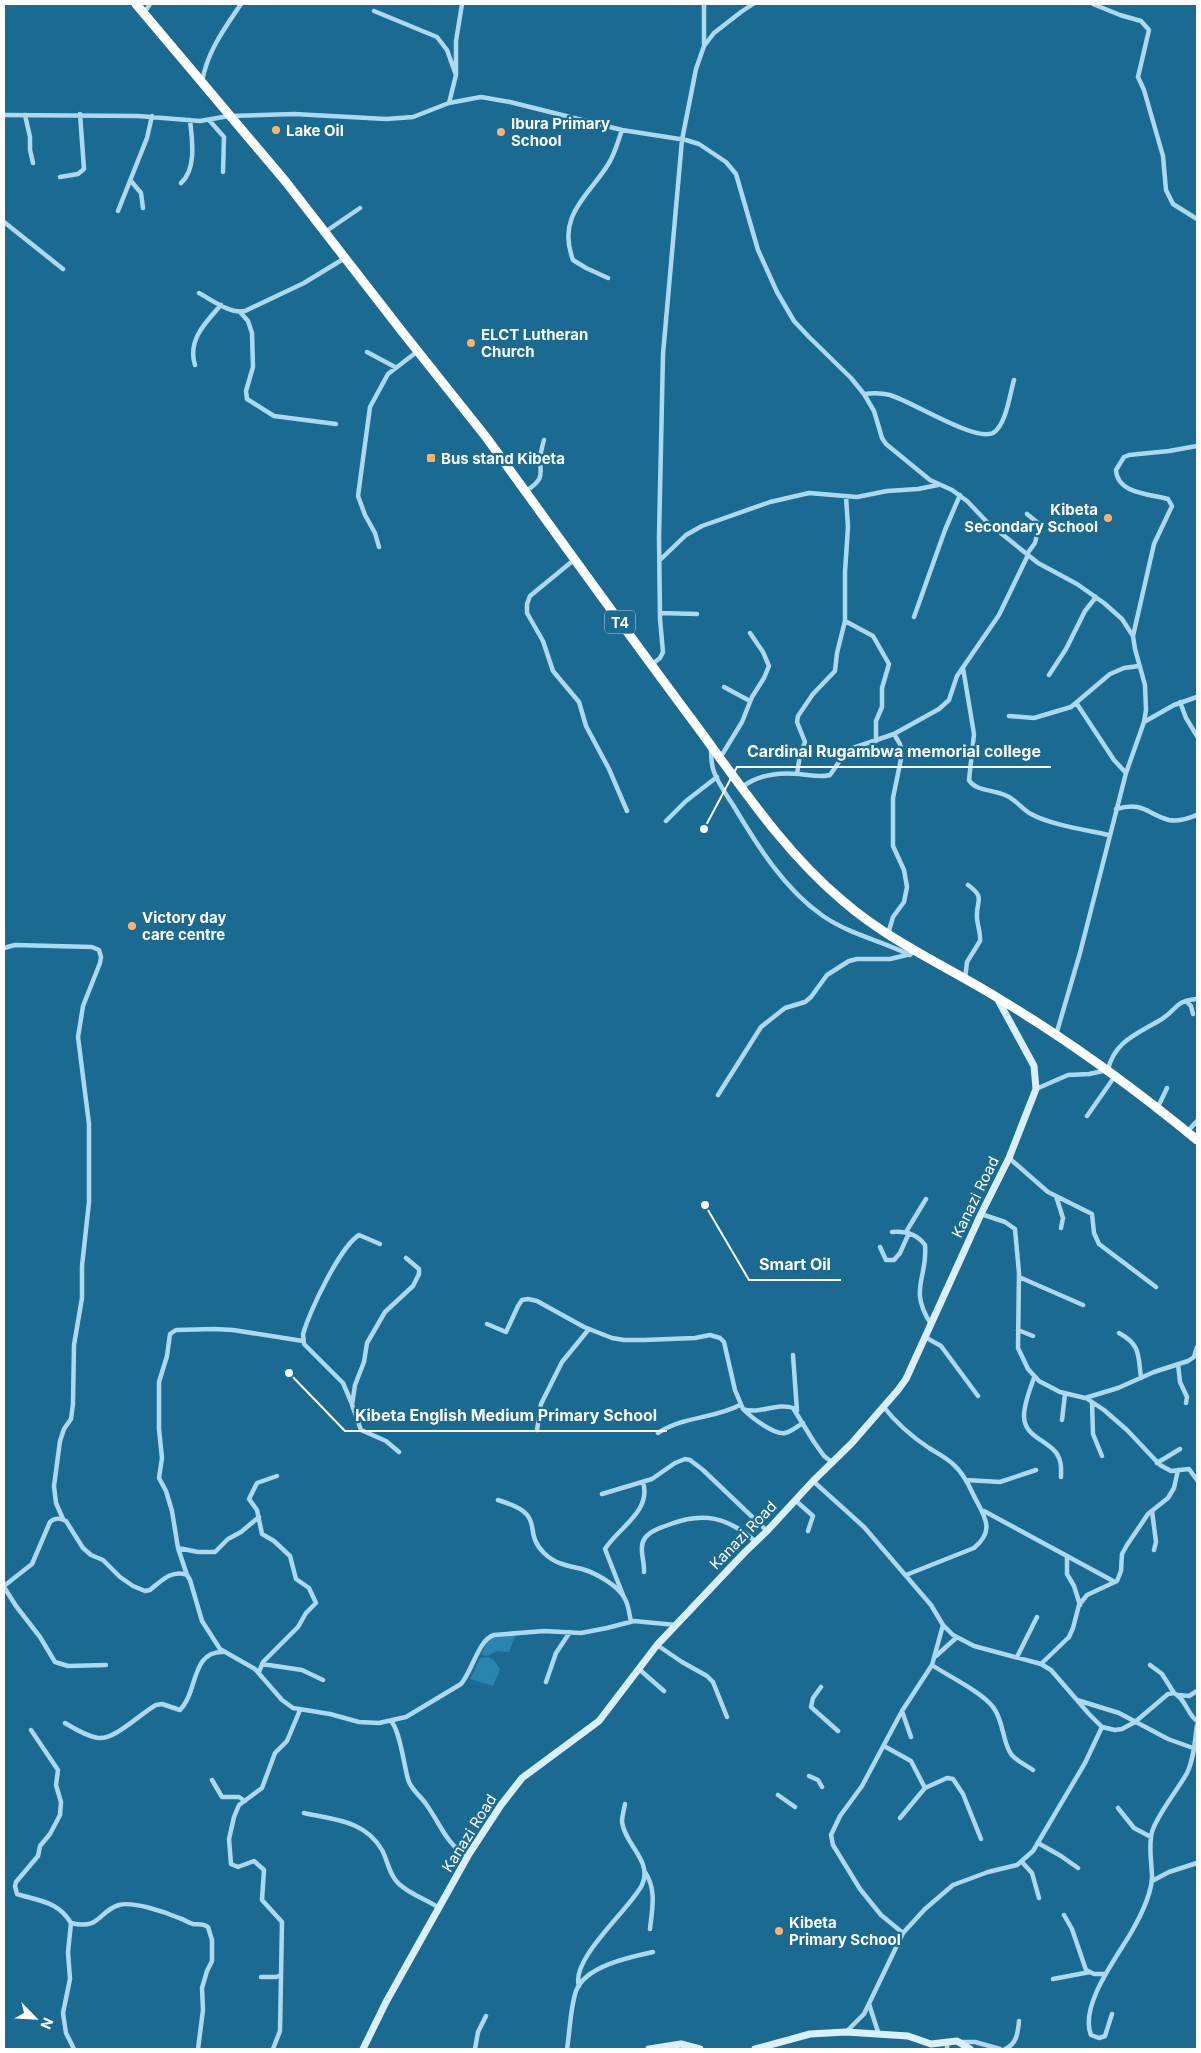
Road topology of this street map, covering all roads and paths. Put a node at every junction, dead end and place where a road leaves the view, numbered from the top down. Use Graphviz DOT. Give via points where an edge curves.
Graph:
graph roads {
  1 [pos="136,4"];
  2 [pos="150,4"];
  3 [pos="241,4"];
  4 [pos="462,4"];
  5 [pos="704,4"];
  6 [pos="753,4"];
  7 [pos="1093,4"];
  8 [pos="374,11"];
  9 [pos="144,13"];
  10 [pos="704,46"];
  11 [pos="456,75"];
  12 [pos="202,84"];
  13 [pos="449,103"];
  14 [pos="80,114"];
  15 [pos="4,115"];
  16 [pos="25,115"];
  17 [pos="152,116"];
  18 [pos="229,116"];
  19 [pos="190,120"];
  20 [pos="209,120"];
  21 [pos="622,130"];
  22 [pos="682,140"];
  23 [pos="33,163"];
  24 [pos="223,172"];
  25 [pos="60,177"];
  26 [pos="131,181"];
  27 [pos="180,183"];
  28 [pos="143,208"];
  29 [pos="360,208"];
  30 [pos="118,211"];
  31 [pos="1197,219"];
  32 [pos="4,222"];
  33 [pos="325,232"];
  34 [pos="345,258"];
  35 [pos="63,269"];
  36 [pos="608,278"];
  37 [pos="199,293"];
  38 [pos="221,305"];
  39 [pos="240,312"];
  40 [pos="418,351"];
  41 [pos="367,352"];
  42 [pos="195,365"];
  43 [pos="395,367"];
  44 [pos="1014,380"];
  45 [pos="864,394"];
  46 [pos="336,424"];
  47 [pos="544,440"];
  48 [pos="1197,446"];
  49 [pos="939,484"];
  50 [pos="526,492"];
  51 [pos="960,495"];
  52 [pos="846,497"];
  53 [pos="1027,514"];
  54 [pos="379,547"];
  55 [pos="1028,554"];
  56 [pos="574,559"];
  57 [pos="661,559"];
  58 [pos="1096,597"];
  59 [pos="660,612"];
  60 [pos="697,614"];
  61 [pos="914,617"];
  62 [pos="845,621"];
  63 [pos="750,634"];
  64 [pos="1133,636"];
  65 [pos="652,665"];
  66 [pos="1139,666"];
  67 [pos="963,667"];
  68 [pos="1049,675"];
  69 [pos="724,687"];
  70 [pos="1197,697"];
  71 [pos="750,701"];
  72 [pos="1180,702"];
  73 [pos="1077,704"];
  74 [pos="1009,716"];
  75 [pos="1144,722"];
  76 [pos="894,734"];
  77 [pos="1197,736"];
  78 [pos="876,741"];
  79 [pos="710,745"];
  80 [pos="720,758"];
  81 [pos="1126,773"];
  82 [pos="797,774"];
  83 [pos="716,777"];
  84 [pos="741,788"];
  85 [pos="1116,809"];
  86 [pos="627,811"];
  87 [pos="1197,816"];
  88 [pos="666,820"];
  89 [pos="1109,835"];
  90 [pos="968,885"];
  91 [pos="888,934"];
  92 [pos="4,948"];
  93 [pos="914,953"];
  94 [pos="965,979"];
  95 [pos="997,997"];
  96 [pos="1197,999"];
  97 [pos="1186,1001"];
  98 [pos="1193,1014"];
  99 [pos="1056,1035"];
  100 [pos="1108,1070"];
  101 [pos="1116,1075"];
  102 [pos="1167,1088"];
  103 [pos="1036,1090"];
  104 [pos="718,1095"];
  105 [pos="1157,1109"];
  106 [pos="1087,1116"];
  107 [pos="1197,1121"];
  108 [pos="1187,1132"];
  109 [pos="1197,1140"];
  110 [pos="1009,1158"];
  111 [pos="1056,1196"];
  112 [pos="926,1199"];
  113 [pos="981,1214"];
  114 [pos="1061,1228"];
  115 [pos="892,1232"];
  116 [pos="908,1233"];
  117 [pos="380,1244"];
  118 [pos="880,1247"];
  119 [pos="406,1258"];
  120 [pos="1019,1277"];
  121 [pos="1156,1287"];
  122 [pos="1083,1305"];
  123 [pos="487,1324"];
  124 [pos="931,1324"];
  125 [pos="589,1330"];
  126 [pos="1018,1330"];
  127 [pos="1119,1333"];
  128 [pos="1032,1336"];
  129 [pos="925,1337"];
  130 [pos="303,1342"];
  131 [pos="1197,1347"];
  132 [pos="792,1355"];
  133 [pos="1196,1358"];
  134 [pos="1178,1364"];
  135 [pos="1034,1378"];
  136 [pos="1141,1378"];
  137 [pos="1065,1394"];
  138 [pos="978,1396"];
  139 [pos="1085,1398"];
  140 [pos="1092,1402"];
  141 [pos="1186,1403"];
  142 [pos="352,1405"];
  143 [pos="883,1406"];
  144 [pos="742,1407"];
  145 [pos="796,1412"];
  146 [pos="1062,1420"];
  147 [pos="803,1422"];
  148 [pos="362,1430"];
  149 [pos="537,1430"];
  150 [pos="658,1433"];
  151 [pos="357,1436"];
  152 [pos="1180,1450"];
  153 [pos="399,1452"];
  154 [pos="1102,1456"];
  155 [pos="833,1463"];
  156 [pos="1157,1463"];
  157 [pos="1036,1470"];
  158 [pos="1178,1470"];
  159 [pos="277,1476"];
  160 [pos="1061,1477"];
  161 [pos="966,1480"];
  162 [pos="1197,1480"];
  163 [pos="814,1481"];
  164 [pos="644,1482"];
  165 [pos="602,1494"];
  166 [pos="498,1500"];
  167 [pos="795,1500"];
  168 [pos="1152,1511"];
  169 [pos="984,1512"];
  170 [pos="259,1517"];
  171 [pos="63,1519"];
  172 [pos="767,1531"];
  173 [pos="808,1531"];
  174 [pos="756,1542"];
  175 [pos="178,1548"];
  176 [pos="1154,1550"];
  177 [pos="1066,1557"];
  178 [pos="644,1572"];
  179 [pos="187,1575"];
  180 [pos="906,1575"];
  181 [pos="1116,1582"];
  182 [pos="4,1587"];
  183 [pos="623,1595"];
  184 [pos="1080,1605"];
  185 [pos="1037,1617"];
  186 [pos="631,1621"];
  187 [pos="678,1625"];
  188 [pos="943,1625"];
  189 [pos="570,1632"];
  190 [pos="956,1638"];
  191 [pos="657,1644"];
  192 [pos="223,1652"];
  193 [pos="935,1657"];
  194 [pos="1017,1657"];
  195 [pos="262,1664"];
  196 [pos="1041,1664"];
  197 [pos="106,1665"];
  198 [pos="932,1665"];
  199 [pos="1150,1665"];
  200 [pos="640,1670"];
  201 [pos="259,1672"];
  202 [pos="323,1680"];
  203 [pos="546,1682"];
  204 [pos="821,1687"];
  205 [pos="664,1691"];
  206 [pos="1197,1691"];
  207 [pos="1176,1694"];
  208 [pos="1077,1700"];
  209 [pos="300,1710"];
  210 [pos="902,1711"];
  211 [pos="727,1717"];
  212 [pos="390,1721"];
  213 [pos="1134,1722"];
  214 [pos="65,1723"];
  215 [pos="1197,1723"];
  216 [pos="1102,1727"];
  217 [pos="31,1730"];
  218 [pos="838,1731"];
  219 [pos="911,1737"];
  220 [pos="884,1746"];
  221 [pos="1194,1751"];
  222 [pos="1033,1770"];
  223 [pos="809,1776"];
  224 [pos="212,1780"];
  225 [pos="822,1787"];
  226 [pos="925,1788"];
  227 [pos="778,1795"];
  228 [pos="245,1801"];
  229 [pos="625,1804"];
  230 [pos="795,1807"];
  231 [pos="1118,1808"];
  232 [pos="304,1813"];
  233 [pos="900,1818"];
  234 [pos="981,1838"];
  235 [pos="1151,1838"];
  236 [pos="1038,1843"];
  237 [pos="468,1858"];
  238 [pos="1022,1862"];
  239 [pos="1197,1863"];
  240 [pos="1078,1868"];
  241 [pos="645,1872"];
  242 [pos="1152,1880"];
  243 [pos="1039,1898"];
  244 [pos="439,1908"];
  245 [pos="1064,1915"];
  246 [pos="71,1923"];
  247 [pos="650,1929"];
  248 [pos="903,1933"];
  249 [pos="653,1952"];
  250 [pos="1090,1972"];
  251 [pos="1105,1974"];
  252 [pos="281,1975"];
  253 [pos="261,1977"];
  254 [pos="1053,1979"];
  255 [pos="578,1986"];
  256 [pos="868,2004"];
  257 [pos="1112,2014"];
  258 [pos="486,2016"];
  259 [pos="1019,2021"];
  260 [pos="846,2032"];
  261 [pos="879,2035"];
  262 [pos="947,2041"];
  263 [pos="961,2042"];
  264 [pos="74,2049"];
  265 [pos="198,2049"];
  266 [pos="274,2049"];
  267 [pos="363,2049"];
  268 [pos="474,2049"];
  269 [pos="567,2049"];
  270 [pos="649,2049"];
  271 [pos="700,2049"];
  272 [pos="755,2049"];
  273 [pos="947,2049"];
  274 [pos="970,2049"];
  275 [pos="1000,2049"];
  276 [pos="1005,2049"];
  1 -- 9 [label="highway, T4"];
  2 -- 9 [label="street"];
  3 -- 12 [label="street" via="213,46 204,68"];
  4 -- 11 [label="street" via="456,42"];
  5 -- 10 [label="street"];
  6 -- 10 [label="street" via="714,33"];
  7 -- 31 [label="street" via="1141,21 1149,30 1138,77 1163,156 1166,190 1173,204"];
  8 -- 11 [label="street" via="437,37 447,50"];
  9 -- 12 [label="highway, T4"];
  10 -- 22 [label="street" via="696,69"];
  11 -- 13 [label="street"];
  12 -- 18 [label="highway, T4"];
  13 -- 18 [label="street" via="413,117 386,119 294,114"];
  13 -- 21 [label="street" via="474,97 488,98"];
  14 -- 16 [label="street"];
  14 -- 17 [label="street"];
  14 -- 25 [label="street" via="84,169 78,174"];
  15 -- 16 [label="street"];
  16 -- 23 [label="street"];
  17 -- 19 [label="street"];
  17 -- 26 [label="street"];
  18 -- 20 [label="street"];
  18 -- 33 [label="highway, T4"];
  19 -- 20 [label="street"];
  19 -- 27 [label="street" via="190,167"];
  20 -- 24 [label="street" via="224,137"];
  21 -- 22 [label="street"];
  21 -- 36 [label="street" via="609,162 573,212 569,224 573,260"];
  22 -- 45 [label="street" via="705,147 733,169 740,180 758,250 786,307 808,337"];
  22 -- 57 [label="street" via="663,354"];
  26 -- 28 [label="street" via="141,193"];
  26 -- 30 [label="street"];
  29 -- 33 [label="street"];
  32 -- 35 [label="street"];
  33 -- 34 [label="highway, T4"];
  34 -- 39 [label="street" via="304,283"];
  34 -- 40 [label="highway, T4"];
  37 -- 38 [label="street"];
  38 -- 39 [label="street"];
  38 -- 42 [label="street" via="195,339 192,356"];
  39 -- 46 [label="street" via="252,332 253,367 247,399 274,416"];
  40 -- 43 [label="street"];
  40 -- 50 [label="highway, T4"];
  41 -- 43 [label="street"];
  43 -- 54 [label="street" via="370,407 358,496 376,533"];
  44 -- 45 [label="street" via="1004,416 994,432 988,434 948,422 890,395"];
  45 -- 49 [label="street" via="886,444 907,463"];
  47 -- 50 [label="street" via="540,456 542,474"];
  48 -- 64 [label="street" via="1130,455 1124,457 1116,470 1123,485 1168,499 1172,504 1154,544"];
  49 -- 51 [label="street"];
  49 -- 52 [label="street"];
  50 -- 56 [label="highway, T4"];
  51 -- 55 [label="street" via="987,522"];
  51 -- 61 [label="street"];
  52 -- 57 [label="street" via="809,493 717,519 692,531"];
  52 -- 62 [label="street"];
  53 -- 55 [label="street" via="1039,526"];
  55 -- 58 [label="street"];
  55 -- 67 [label="street" via="999,615"];
  56 -- 65 [label="highway, T4"];
  56 -- 86 [label="street" via="530,596 526,604 527,613 543,641 554,671 578,702 586,726"];
  57 -- 59 [label="street"];
  58 -- 64 [label="street" via="1118,615"];
  58 -- 68 [label="street"];
  59 -- 60 [label="street"];
  59 -- 65 [label="street" via="663,652"];
  62 -- 78 [label="street" via="873,636 890,664 882,688 882,708 876,721"];
  62 -- 82 [label="street" via="835,670 798,716 804,742"];
  63 -- 71 [label="street" via="769,666"];
  64 -- 66 [label="street"];
  65 -- 79 [label="highway, T4"];
  66 -- 73 [label="street" via="1110,674"];
  66 -- 75 [label="street" via="1146,685"];
  67 -- 76 [label="street" via="949,700 940,709"];
  67 -- 89 [label="street" via="974,734 969,780 972,785 1007,796 1039,817"];
  69 -- 71 [label="street"];
  70 -- 72 [label="street"];
  71 -- 80 [label="street"];
  72 -- 75 [label="street"];
  72 -- 77 [label="street"];
  73 -- 74 [label="street" via="1034,718"];
  73 -- 81 [label="street" via="1106,750"];
  75 -- 81 [label="street"];
  76 -- 78 [label="street"];
  76 -- 91 [label="street" via="902,754 893,798 893,846 904,870 907,888 904,902 893,916"];
  78 -- 82 [label="street" via="850,749 830,776 821,778"];
  79 -- 80 [label="highway, T4"];
  79 -- 83 [label="street"];
  80 -- 84 [label="highway, T4"];
  81 -- 85 [label="street"];
  82 -- 84 [label="street" via="757,778"];
  83 -- 88 [label="street"];
  83 -- 93 [label="street" via="760,849 809,906 842,927"];
  84 -- 91 [label="highway, T4" via="824,885"];
  85 -- 87 [label="street" via="1136,806 1170,820"];
  85 -- 89 [label="street"];
  89 -- 99 [label="street"];
  90 -- 94 [label="street" via="980,899 977,916 981,935 967,962"];
  91 -- 93 [label="highway, T4"];
  92 -- 171 [label="street" via="15,945 92,947 99,950 101,957 83,1006 78,1037 89,1124 89,1202 82,1298 74,1345 73,1404 71,1419 60,1441 54,1486 56,1503"];
  93 -- 94 [label="highway, T4"];
  93 -- 104 [label="street" via="857,959 837,967 805,1002 785,1008 761,1027"];
  94 -- 95 [label="highway, T4"];
  95 -- 99 [label="highway, T4"];
  95 -- 103 [label="main road, Kanazi Road" via="1034,1066"];
  96 -- 97 [label="street"];
  97 -- 98 [label="street"];
  97 -- 100 [label="street" via="1177,1003 1169,1014 1124,1042 1110,1061"];
  99 -- 100 [label="highway, T4"];
  100 -- 101 [label="highway, T4"];
  100 -- 103 [label="street" via="1068,1075"];
  101 -- 105 [label="highway, T4"];
  101 -- 106 [label="street"];
  102 -- 105 [label="street"];
  103 -- 110 [label="main road, Kanazi Road"];
  105 -- 108 [label="highway, T4"];
  107 -- 108 [label="street"];
  108 -- 109 [label="highway, T4"];
  110 -- 111 [label="street" via="1037,1184"];
  110 -- 113 [label="main road, Kanazi Road"];
  111 -- 114 [label="street" via="1063,1218"];
  111 -- 121 [label="street" via="1092,1214 1099,1244"];
  112 -- 116 [label="street"];
  113 -- 120 [label="street" via="1015,1229"];
  113 -- 124 [label="main road, Kanazi Road"];
  115 -- 116 [label="street"];
  116 -- 118 [label="street" via="894,1260 886,1260"];
  116 -- 124 [label="street" via="925,1244 919,1290"];
  117 -- 130 [label="street" via="359,1235 349,1244 335,1264 306,1326"];
  119 -- 142 [label="street" via="419,1268 419,1274 411,1289 385,1312 370,1336"];
  120 -- 122 [label="street"];
  120 -- 126 [label="street"];
  123 -- 125 [label="street" via="506,1332 522,1300 528,1299"];
  124 -- 129 [label="main road, Kanazi Road"];
  125 -- 144 [label="street" via="624,1340 718,1336 724,1342 734,1390"];
  125 -- 149 [label="street" via="562,1362 542,1404"];
  126 -- 128 [label="street"];
  126 -- 135 [label="street" via="1018,1348"];
  127 -- 136 [label="street" via="1136,1346"];
  129 -- 138 [label="street" via="941,1346"];
  129 -- 143 [label="main road, Kanazi Road" via="906,1379"];
  130 -- 142 [label="street" via="343,1383"];
  130 -- 175 [label="street" via="233,1330 172,1332 159,1382 162,1458 159,1479 172,1511"];
  131 -- 133 [label="street"];
  132 -- 145 [label="street"];
  133 -- 134 [label="street"];
  134 -- 136 [label="street"];
  134 -- 141 [label="street"];
  135 -- 137 [label="street"];
  135 -- 160 [label="street" via="1025,1410 1026,1424 1036,1438 1056,1453 1061,1464"];
  136 -- 139 [label="street"];
  137 -- 139 [label="street"];
  137 -- 146 [label="street"];
  139 -- 140 [label="street"];
  140 -- 154 [label="street" via="1093,1434"];
  140 -- 156 [label="street" via="1127,1430"];
  142 -- 148 [label="street"];
  143 -- 155 [label="main road, Kanazi Road"];
  143 -- 161 [label="street" via="908,1433 956,1466"];
  144 -- 145 [label="street" via="753,1410 787,1406"];
  144 -- 147 [label="street" via="753,1418 780,1433"];
  144 -- 150 [label="street" via="678,1422"];
  145 -- 147 [label="street"];
  147 -- 155 [label="street" via="824,1456"];
  148 -- 151 [label="street"];
  148 -- 153 [label="street" via="386,1441"];
  152 -- 156 [label="street"];
  155 -- 163 [label="main road, Kanazi Road"];
  156 -- 158 [label="street" via="1171,1471"];
  157 -- 161 [label="street" via="1000,1482"];
  158 -- 162 [label="street" via="1189,1469"];
  158 -- 168 [label="street" via="1168,1498"];
  159 -- 170 [label="street" via="257,1483 250,1495"];
  161 -- 169 [label="street"];
  163 -- 167 [label="main road, Kanazi Road"];
  163 -- 180 [label="street" via="864,1527"];
  164 -- 165 [label="street"];
  164 -- 172 [label="street" via="675,1463 690,1460"];
  164 -- 183 [label="street" via="646,1493 642,1504 605,1549"];
  166 -- 183 [label="street" via="516,1506 530,1516 543,1553 563,1566 594,1574"];
  167 -- 172 [label="main road, Kanazi Road"];
  167 -- 173 [label="street" via="813,1516"];
  168 -- 176 [label="street"];
  168 -- 181 [label="street" via="1127,1544"];
  169 -- 177 [label="street"];
  169 -- 180 [label="street" via="985,1534 974,1548"];
  170 -- 175 [label="street" via="228,1539 216,1552"];
  170 -- 195 [label="street" via="262,1534 290,1556 296,1579 308,1588 316,1603"];
  171 -- 179 [label="street" via="86,1551 103,1560 120,1578 140,1589 150,1590 175,1573"];
  171 -- 182 [label="street" via="50,1522 32,1564"];
  172 -- 174 [label="main road, Kanazi Road"];
  174 -- 178 [label="street" via="737,1527 695,1516 660,1528 645,1538 642,1546"];
  174 -- 187 [label="main road, Kanazi Road"];
  175 -- 179 [label="street"];
  177 -- 181 [label="street"];
  177 -- 184 [label="street" via="1067,1574"];
  179 -- 192 [label="street" via="202,1621"];
  180 -- 188 [label="street"];
  181 -- 184 [label="street" via="1086,1594"];
  182 -- 197 [label="street" via="55,1662 68,1666"];
  183 -- 186 [label="street"];
  184 -- 196 [label="street" via="1068,1637"];
  185 -- 194 [label="street"];
  186 -- 187 [label="street"];
  186 -- 189 [label="street" via="607,1628"];
  187 -- 191 [label="main road, Kanazi Road"];
  188 -- 190 [label="street"];
  188 -- 193 [label="street"];
  189 -- 203 [label="street" via="556,1653"];
  189 -- 212 [label="street" via="526,1632 488,1637 461,1684 406,1718"];
  190 -- 193 [label="street"];
  190 -- 194 [label="street"];
  191 -- 200 [label="main road, Kanazi Road"];
  191 -- 211 [label="street" via="713,1682"];
  192 -- 201 [label="street"];
  192 -- 214 [label="street" via="211,1653 202,1661 180,1710 156,1705 102,1738 83,1733"];
  193 -- 198 [label="street"];
  194 -- 196 [label="street"];
  195 -- 201 [label="street"];
  195 -- 202 [label="street" via="302,1670"];
  196 -- 208 [label="street" via="1060,1678"];
  198 -- 210 [label="street"];
  198 -- 222 [label="street" via="993,1706 1010,1753"];
  199 -- 207 [label="street" via="1162,1674"];
  200 -- 205 [label="street"];
  200 -- 237 [label="main road, Kanazi Road" via="599,1721 522,1778"];
  201 -- 209 [label="street" via="287,1705"];
  204 -- 218 [label="street" via="811,1707"];
  206 -- 207 [label="street" via="1189,1696"];
  207 -- 213 [label="street" via="1162,1698"];
  207 -- 215 [label="street"];
  208 -- 213 [label="street" via="1119,1713"];
  208 -- 216 [label="street"];
  209 -- 212 [label="street" via="365,1723"];
  209 -- 228 [label="street" via="287,1740 275,1753 262,1788"];
  210 -- 219 [label="street"];
  210 -- 220 [label="street"];
  212 -- 237 [label="street" via="397,1732 408,1780 426,1803 445,1837"];
  213 -- 216 [label="street" via="1122,1729"];
  213 -- 221 [label="street"];
  215 -- 221 [label="street"];
  216 -- 236 [label="street" via="1085,1763"];
  217 -- 246 [label="street" via="58,1770 56,1785 61,1810 50,1834 40,1846 38,1856 16,1882 15,1890 17,1894 54,1905"];
  220 -- 226 [label="street" via="911,1761"];
  220 -- 248 [label="street" via="862,1786 840,1816 831,1841 869,1901"];
  221 -- 235 [label="street" via="1187,1773 1157,1821"];
  223 -- 225 [label="street" via="818,1780"];
  224 -- 228 [label="street" via="222,1797 239,1797"];
  226 -- 233 [label="street"];
  226 -- 234 [label="street" via="947,1778 953,1779 963,1794"];
  227 -- 230 [label="street"];
  228 -- 252 [label="street" via="236,1808 230,1830 231,1864 238,1867 254,1861 264,1870 262,1900 282,1922"];
  229 -- 241 [label="street" via="624,1830"];
  231 -- 235 [label="street" via="1130,1824"];
  232 -- 244 [label="street" via="356,1824 382,1850 389,1871 398,1883"];
  235 -- 242 [label="street"];
  236 -- 238 [label="street"];
  236 -- 240 [label="street"];
  237 -- 244 [label="main road, Kanazi Road"];
  238 -- 243 [label="street" via="1032,1873"];
  238 -- 248 [label="street" via="948,1888"];
  239 -- 242 [label="street"];
  241 -- 247 [label="street" via="650,1879 653,1896"];
  241 -- 255 [label="street" via="640,1889 590,1951"];
  242 -- 251 [label="street" via="1140,1916"];
  244 -- 267 [label="main road, Kanazi Road"];
  245 -- 250 [label="street" via="1084,1966"];
  246 -- 264 [label="street" via="70,1979 63,2013 66,2032"];
  246 -- 265 [label="street" via="92,1924 118,1905 128,1905 152,1909 208,1927 212,1962 202,1988 204,2010"];
  248 -- 256 [label="street"];
  249 -- 255 [label="street" via="627,1957 594,1971"];
  250 -- 251 [label="street"];
  250 -- 254 [label="street"];
  251 -- 257 [label="street" via="1092,2005 1091,2035 1105,2036"];
  252 -- 253 [label="street"];
  252 -- 266 [label="street" via="280,2031"];
  255 -- 269 [label="street"];
  256 -- 260 [label="street" via="858,2022"];
  256 -- 261 [label="street"];
  258 -- 268 [label="street"];
  259 -- 276 [label="street" via="1015,2040"];
  260 -- 261 [label="main road"];
  260 -- 272 [label="main road" via="810,2034"];
  261 -- 262 [label="main road" via="908,2036 931,2044"];
  262 -- 263 [label="main road"];
  262 -- 273 [label="street"];
  263 -- 274 [label="main road"];
  263 -- 275 [label="street"];
  270 -- 271 [label="main road" via="681,2044"];
}
